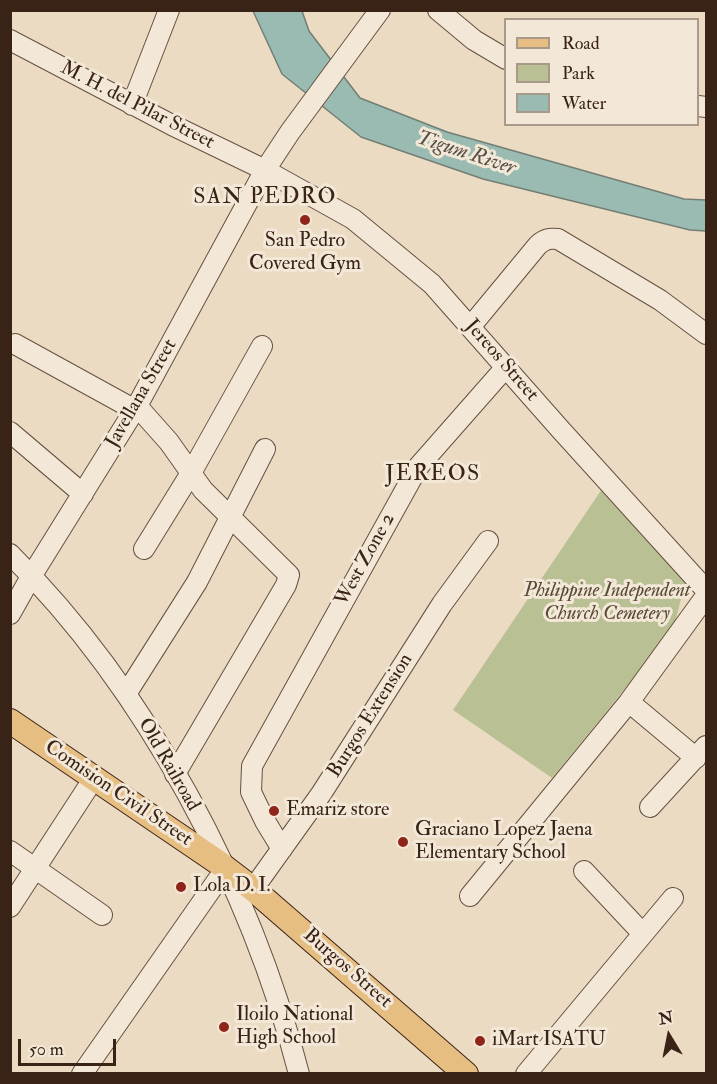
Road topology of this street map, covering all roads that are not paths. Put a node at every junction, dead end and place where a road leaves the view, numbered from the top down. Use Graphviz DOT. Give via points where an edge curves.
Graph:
graph roads {
  1 [pos="169,10"];
  2 [pos="380,10"];
  3 [pos="438,10"];
  4 [pos="10,40"];
  5 [pos="504,58"];
  6 [pos="132,105"];
  7 [pos="265,170"];
  8 [pos="471,326"];
  9 [pos="706,334"];
  10 [pos="15,345"];
  11 [pos="262,346"];
  12 [pos="506,367"];
  13 [pos="136,408"];
  14 [pos="10,432"];
  15 [pos="265,449"];
  16 [pos="190,473"];
  17 [pos="83,494"];
  18 [pos="231,518"];
  19 [pos="488,541"];
  20 [pos="144,549"];
  21 [pos="10,554"];
  22 [pos="32,575"];
  23 [pos="705,586"];
  24 [pos="10,614"];
  25 [pos="126,694"];
  26 [pos="629,702"];
  27 [pos="10,720"];
  28 [pos="701,752"];
  29 [pos="175,774"];
  30 [pos="94,778"];
  31 [pos="650,807"];
  32 [pos="282,849"];
  33 [pos="10,851"];
  34 [pos="35,868"];
  35 [pos="226,868"];
  36 [pos="584,871"];
  37 [pos="253,889"];
  38 [pos="470,896"];
  39 [pos="673,898"];
  40 [pos="10,907"];
  41 [pos="102,915"];
  42 [pos="643,934"];
  43 [pos="82,1074"];
  44 [pos="299,1074"];
  45 [pos="466,1074"];
  46 [pos="526,1074"];
  1 -- 6 [label="street"];
  2 -- 7 [label="street, Javellana Street"];
  3 -- 5 [label="street" via="474,40"];
  4 -- 6 [label="street, M. H. del Pilar Street"];
  6 -- 7 [label="street, M. H. del Pilar Street"];
  7 -- 8 [label="street, Jereos Street" via="352,219 432,284"];
  7 -- 13 [label="street, Javellana Street"];
  8 -- 9 [label="street" via="538,245 550,238 558,239 660,300"];
  8 -- 12 [label="street, Jereos Street"];
  10 -- 13 [label="street"];
  11 -- 16 [label="street"];
  12 -- 23 [label="street, Jereos Street"];
  12 -- 32 [label="street, West Zone 2" via="418,468 252,766 251,792"];
  13 -- 16 [label="street" via="169,442"];
  13 -- 17 [label="street, Javellana Street"];
  14 -- 17 [label="street"];
  15 -- 18 [label="street"];
  16 -- 18 [label="street"];
  16 -- 20 [label="street"];
  17 -- 22 [label="street, Javellana Street"];
  18 -- 25 [label="street" via="197,582"];
  18 -- 29 [label="street" via="289,575"];
  19 -- 32 [label="street, Burgos Extension" via="442,604"];
  21 -- 22 [label="street, Old Railroad"];
  22 -- 24 [label="street, Javellana Street"];
  22 -- 25 [label="street, Old Railroad"];
  23 -- 26 [label="street"];
  25 -- 29 [label="street, Old Railroad"];
  26 -- 28 [label="street"];
  26 -- 38 [label="street"];
  27 -- 30 [label="main road, Comision Civil Street"];
  28 -- 31 [label="street"];
  29 -- 35 [label="street, Old Railroad"];
  30 -- 34 [label="street"];
  30 -- 35 [label="main road, Comision Civil Street"];
  32 -- 37 [label="street, Burgos Extension"];
  33 -- 34 [label="street"];
  34 -- 40 [label="street"];
  34 -- 41 [label="street"];
  35 -- 37 [label="main road, Burgos Street"];
  35 -- 43 [label="street"];
  35 -- 44 [label="street, Old Railroad" via="271,983"];
  36 -- 42 [label="street"];
  37 -- 45 [label="main road, Burgos Street"];
  39 -- 42 [label="street"];
  42 -- 46 [label="street"];
}
